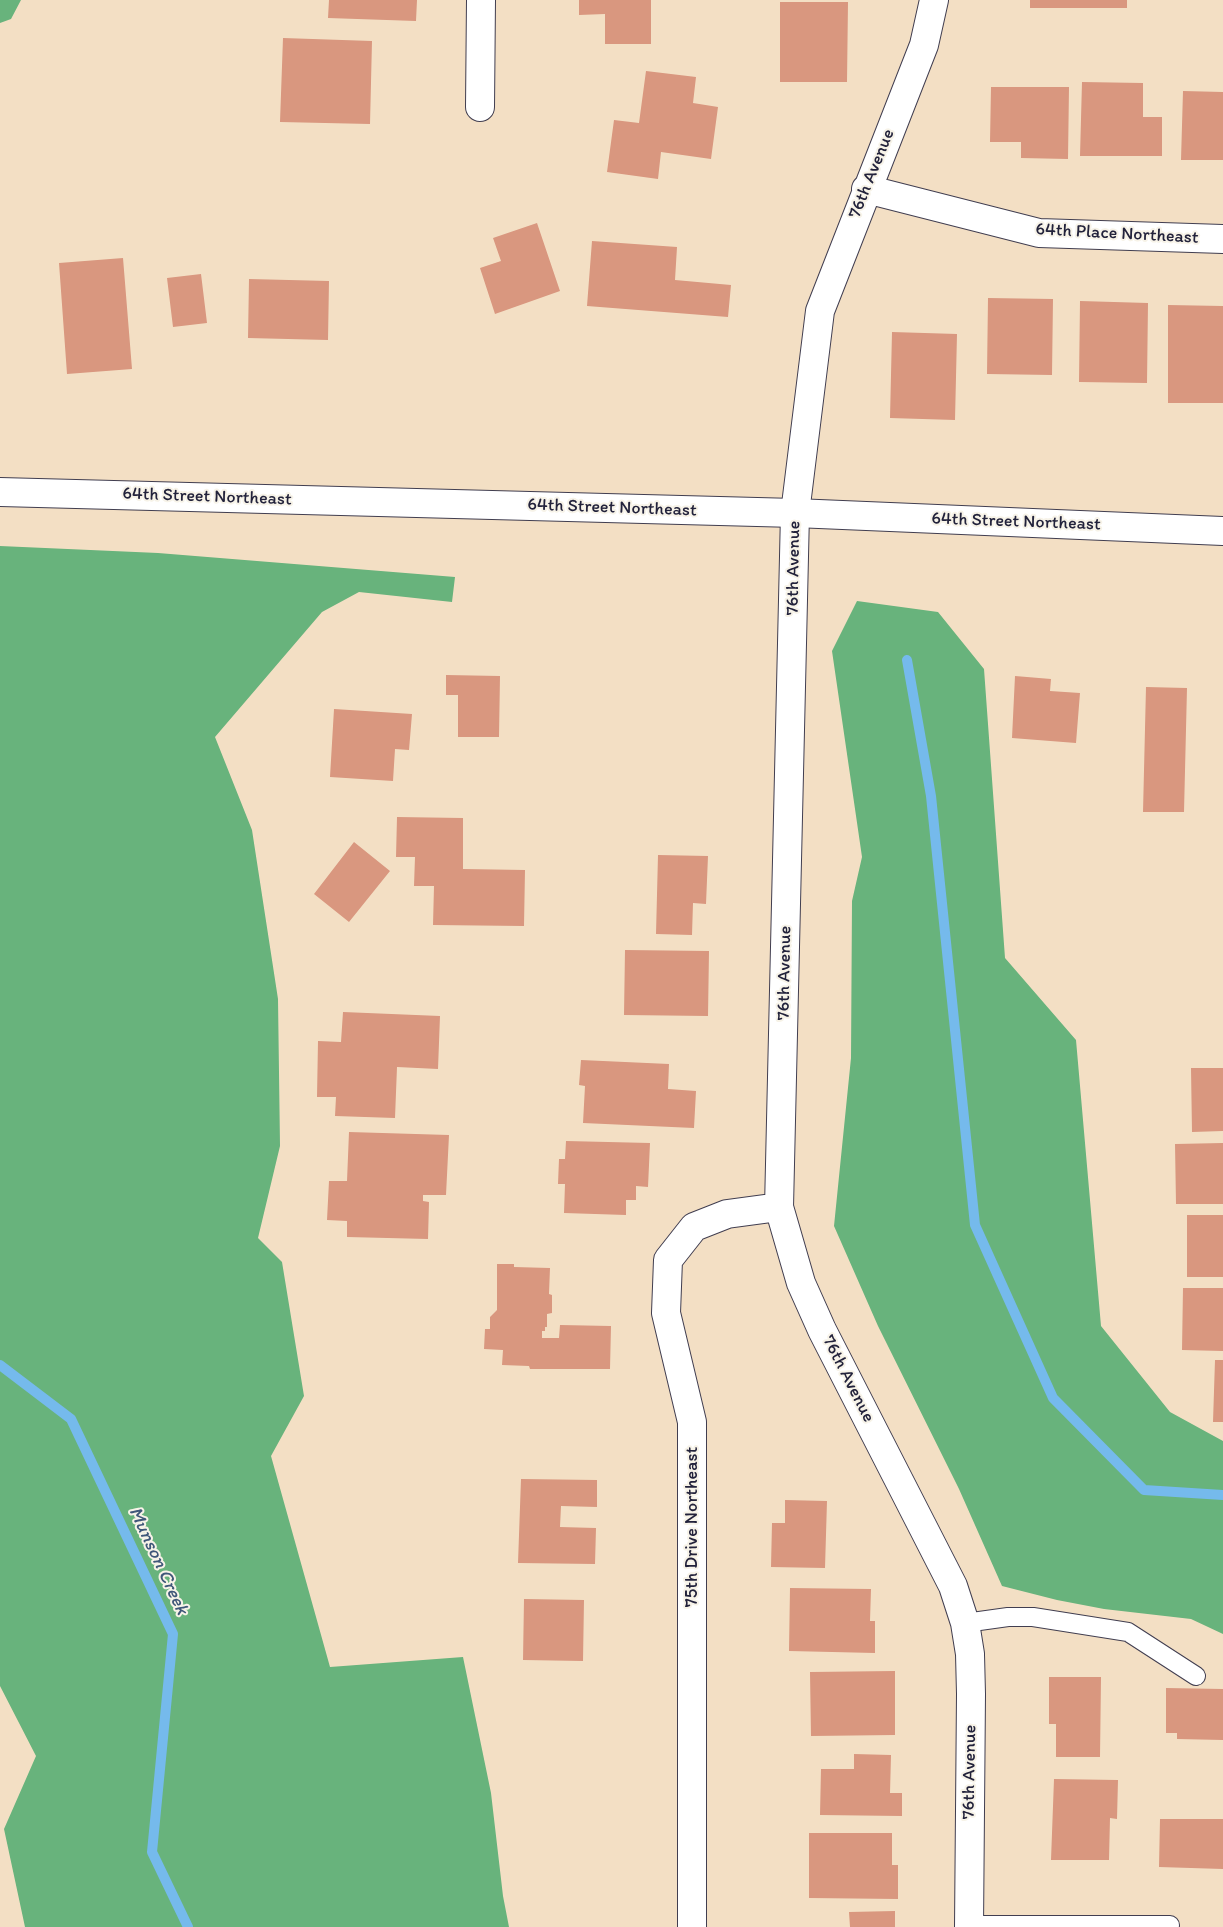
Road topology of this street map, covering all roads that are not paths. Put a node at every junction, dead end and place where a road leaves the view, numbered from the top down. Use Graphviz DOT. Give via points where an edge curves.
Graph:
graph roads {
  1 [pos="481,0"];
  2 [pos="934,0"];
  3 [pos="480,107"];
  4 [pos="866,189"];
  5 [pos="1223,239"];
  6 [pos="0,492"];
  7 [pos="795,513"];
  8 [pos="1223,531"];
  9 [pos="780,1207"];
  10 [pos="965,1624"];
  11 [pos="1196,1676"];
  12 [pos="1170,1924"];
  13 [pos="969,1926"];
  14 [pos="692,1927"];
  1 -- 3 [label="street"];
  2 -- 4 [label="street, 76th Avenue" via="924,45"];
  4 -- 5 [label="street, 64th Place Northeast" via="1039,233"];
  4 -- 7 [label="street, 76th Avenue" via="820,311"];
  6 -- 7 [label="street, 64th Street Northeast"];
  7 -- 8 [label="street, 64th Street Northeast"];
  7 -- 9 [label="street, 76th Avenue"];
  9 -- 10 [label="street, 76th Avenue" via="802,1283 819,1322 953,1586"];
  9 -- 14 [label="street, 75th Drive Northeast" via="727,1214 694,1227 668,1260 666,1313 692,1422"];
  10 -- 11 [label="lane" via="1008,1616 1033,1617 1128,1632"];
  10 -- 13 [label="street, 76th Avenue" via="971,1694"];
  12 -- 13 [label="lane"];
}
